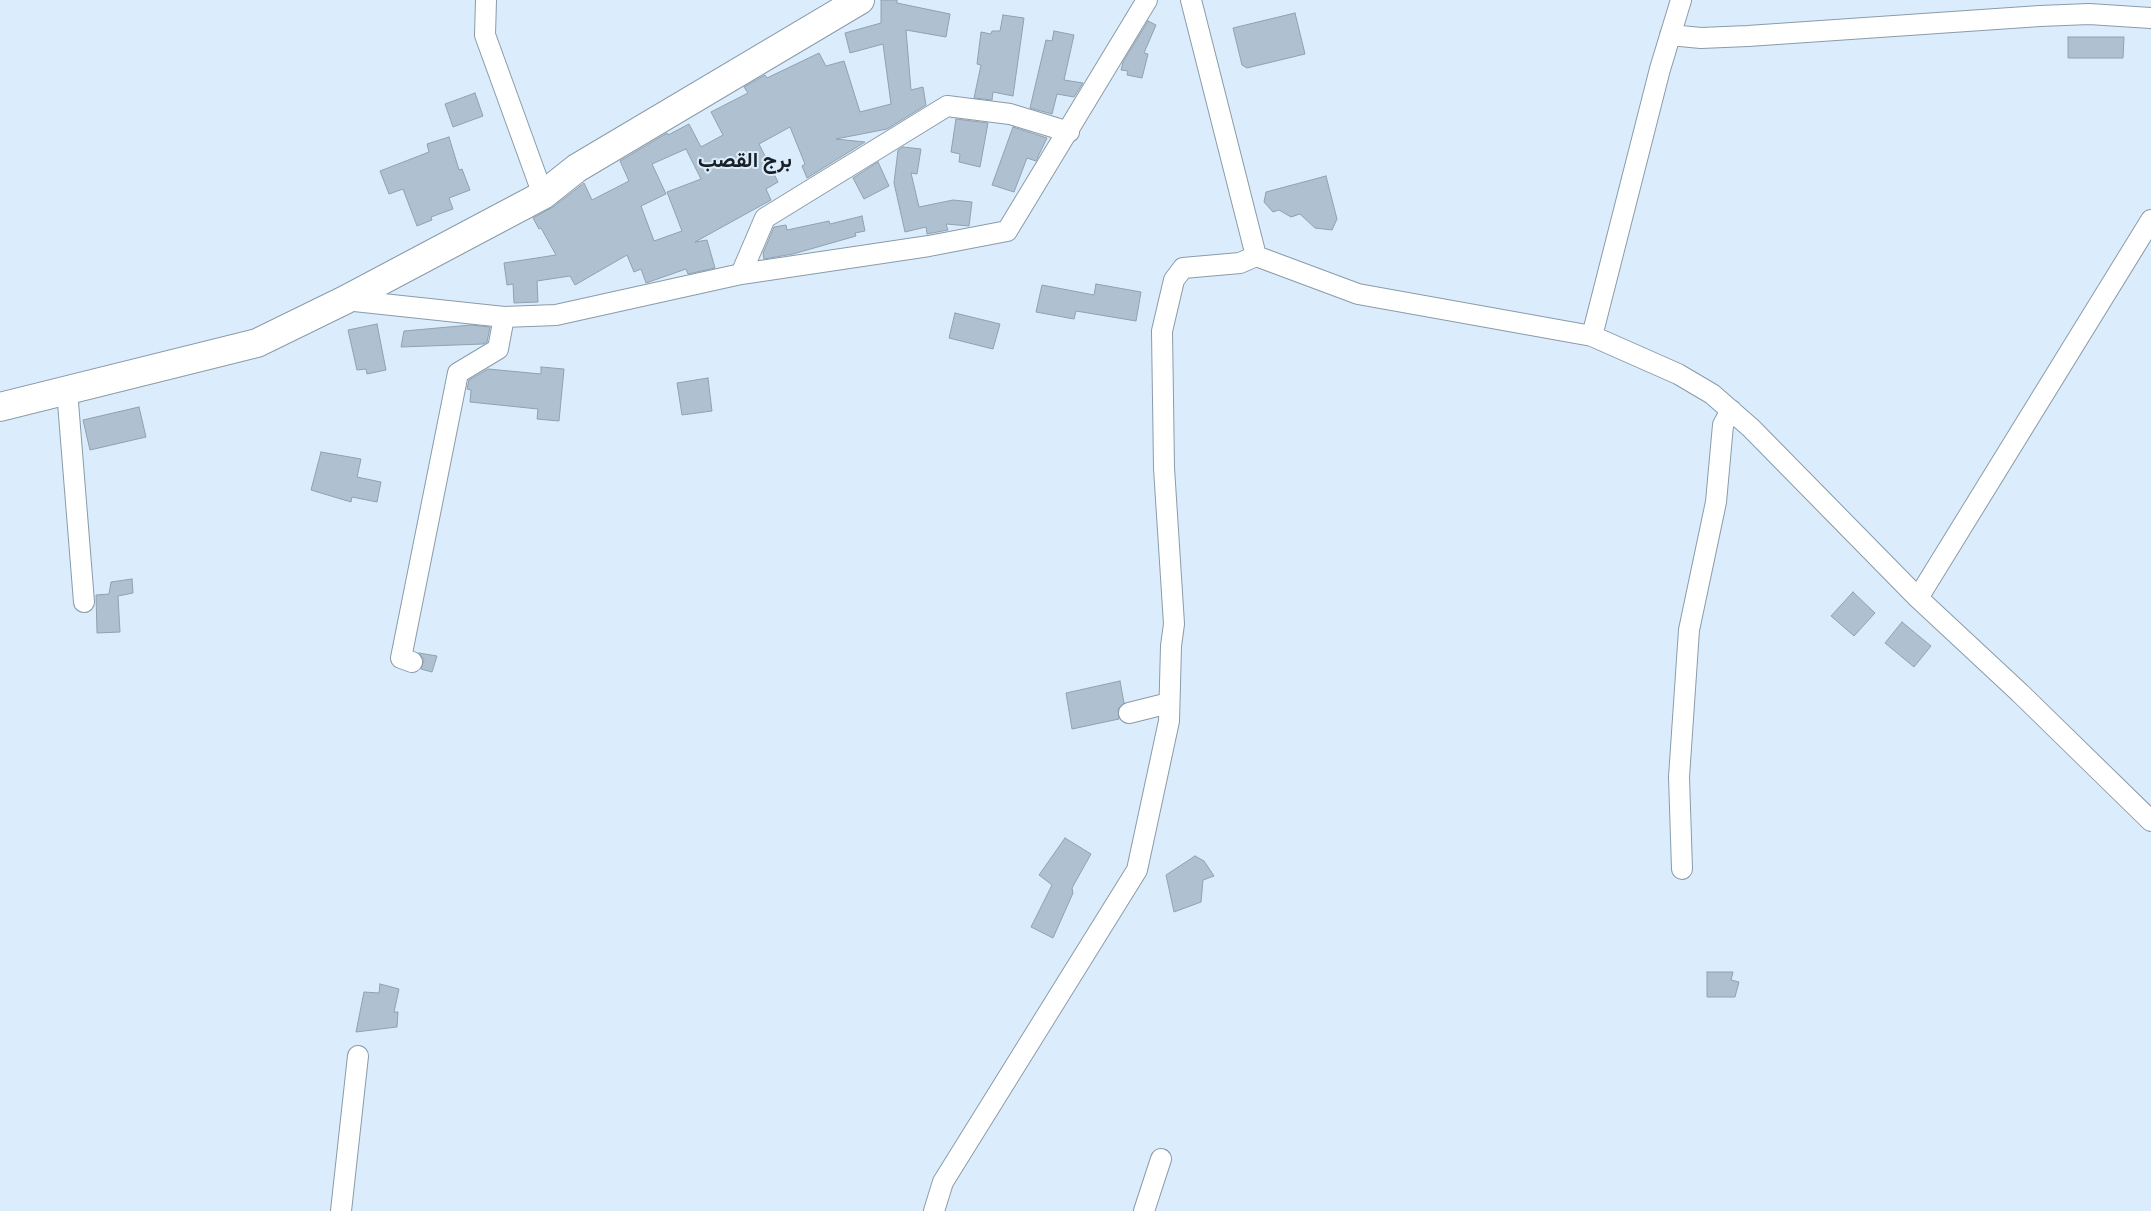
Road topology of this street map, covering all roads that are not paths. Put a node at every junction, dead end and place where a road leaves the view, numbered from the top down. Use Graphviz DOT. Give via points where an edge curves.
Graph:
graph roads {
  1 [pos="486,0"];
  2 [pos="860,0"];
  3 [pos="1147,0"];
  4 [pos="1191,0"];
  5 [pos="1681,0"];
  6 [pos="2151,18"];
  7 [pos="1670,35"];
  8 [pos="1069,132"];
  9 [pos="543,195"];
  10 [pos="2151,220"];
  11 [pos="1256,256"];
  12 [pos="741,274"];
  13 [pos="345,300"];
  14 [pos="504,316"];
  15 [pos="1592,336"];
  16 [pos="67,390"];
  17 [pos="0,407"];
  18 [pos="1731,410"];
  19 [pos="1918,598"];
  20 [pos="84,602"];
  21 [pos="412,662"];
  22 [pos="1169,703"];
  23 [pos="1129,713"];
  24 [pos="2151,821"];
  25 [pos="1682,869"];
  26 [pos="358,1056"];
  27 [pos="1161,1159"];
  28 [pos="341,1211"];
  29 [pos="934,1211"];
  30 [pos="1144,1211"];
  1 -- 9 [label="street" via="486,35"];
  2 -- 9 [label="main road" via="577,168"];
  3 -- 8 [label="street"];
  4 -- 11 [label="street"];
  5 -- 7 [label="street"];
  6 -- 7 [label="street" via="2089,14 1748,36 1701,38"];
  7 -- 15 [label="street"];
  8 -- 12 [label="street" via="1008,231"];
  8 -- 12 [label="street" via="1010,114 947,106 765,218"];
  9 -- 13 [label="main road"];
  10 -- 19 [label="street"];
  11 -- 15 [label="street" via="1358,294"];
  11 -- 22 [label="street" via="1240,263 1183,268 1174,280 1162,331 1164,468 1174,624"];
  12 -- 14 [label="street" via="556,315"];
  13 -- 14 [label="street"];
  13 -- 16 [label="main road" via="251,344"];
  14 -- 21 [label="street" via="498,349 458,373 401,658"];
  15 -- 18 [label="street" via="1678,374 1712,394"];
  16 -- 17 [label="main road"];
  16 -- 20 [label="street"];
  18 -- 19 [label="street"];
  18 -- 25 [label="street" via="1723,425 1716,502 1689,630 1679,777"];
  19 -- 24 [label="street"];
  22 -- 23 [label="street"];
  22 -- 29 [label="street" via="1169,721 1137,870 943,1182"];
  26 -- 28 [label="street"];
  27 -- 30 [label="street"];
}
